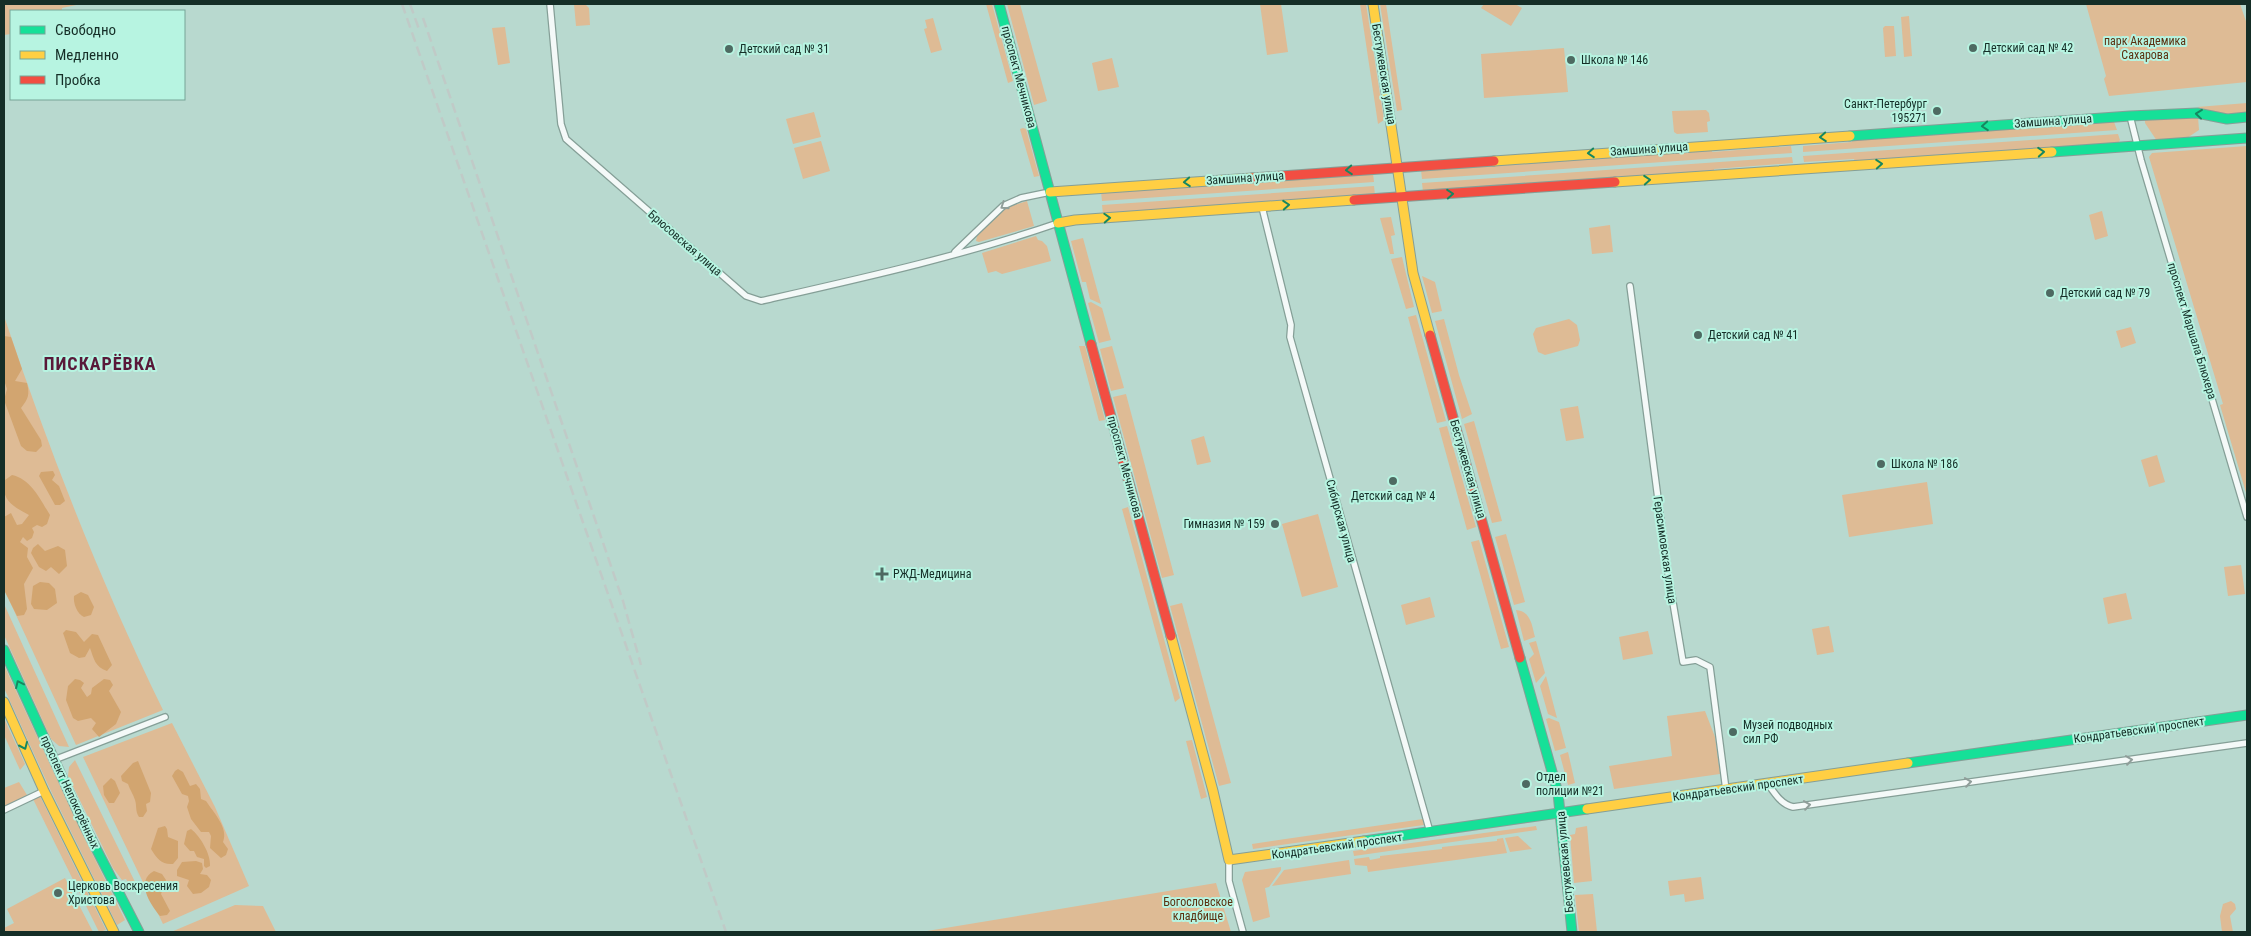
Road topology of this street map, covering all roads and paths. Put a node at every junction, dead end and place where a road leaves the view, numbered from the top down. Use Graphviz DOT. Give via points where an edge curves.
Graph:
graph roads {
  1 [pos="550,4"];
  2 [pos="999,4"];
  3 [pos="1373,4"];
  4 [pos="2130,116"];
  5 [pos="2247,117"];
  6 [pos="2247,138"];
  7 [pos="2137,146"];
  8 [pos="1398,167"];
  9 [pos="1050,192"];
  10 [pos="1402,197"];
  11 [pos="1262,207"];
  12 [pos="1058,223"];
  13 [pos="953,254"];
  14 [pos="1630,286"];
  15 [pos="2247,517"];
  16 [pos="4,650"];
  17 [pos="4,702"];
  18 [pos="2247,715"];
  19 [pos="166,717"];
  20 [pos="2247,743"];
  21 [pos="54,760"];
  22 [pos="1768,784"];
  23 [pos="1726,790"];
  24 [pos="44,791"];
  25 [pos="4,810"];
  26 [pos="1561,814"];
  27 [pos="1430,832"];
  28 [pos="1229,860"];
  29 [pos="114,932"];
  30 [pos="139,932"];
  31 [pos="1243,932"];
  32 [pos="1572,932"];
  1 -- 13 [label="street, Брюсовская улица" via="561,124 566,139 746,296 761,301"];
  2 -- 9 [label="street, проспект Мечникова"];
  3 -- 8 [label="street, Бестужевская улица"];
  5 -- 4 [label="street, Замшина улица, one-way" via="2222,119 2202,113"];
  4 -- 7 [label="street, проспект Маршала Блюхера"];
  4 -- 8 [label="street, Замшина улица, one-way"];
  6 -- 7 [label="street"];
  10 -- 7 [label="street, one-way"];
  7 -- 15 [label="street, проспект Маршала Блюхера"];
  8 -- 9 [label="street, Замшина улица, one-way"];
  8 -- 10 [label="street, Бестужевская улица"];
  9 -- 12 [label="street, проспект Мечникова"];
  9 -- 13 [label="street, Брюсовская улица, one-way" via="1021,198 1003,206"];
  11 -- 10 [label="street, one-way"];
  10 -- 26 [label="street, Бестужевская улица" via="1413,273 1550,763"];
  12 -- 11 [label="street, one-way"];
  11 -- 27 [label="street, Сибирская улица" via="1290,337"];
  12 -- 13 [label="street, Брюсовская улица"];
  12 -- 28 [label="street, проспект Мечникова" via="1216,800"];
  14 -- 23 [label="street, Герасимовская улица" via="1667,567 1683,662 1696,660 1710,667"];
  21 -- 16 [label="street, проспект Непокорённых, one-way"];
  17 -- 24 [label="street, проспект Непокорённых, one-way"];
  18 -- 22 [label="street, Кондратьевский проспект"];
  19 -- 21 [label="street"];
  22 -- 20 [label="street, one-way" via="1786,805 1794,807"];
  21 -- 30 [label="street, проспект Непокорённых"];
  22 -- 23 [label="street, Кондратьевский проспект"];
  23 -- 26 [label="street, Кондратьевский проспект"];
  24 -- 25 [label="street"];
  24 -- 29 [label="street, проспект Непокорённых"];
  26 -- 27 [label="street, Кондратьевский проспект"];
  26 -- 32 [label="street, Бестужевская улица"];
  27 -- 28 [label="street, Кондратьевский проспект"];
  28 -- 31 [label="street, проспект Мечникова" via="1229,881"];
}
